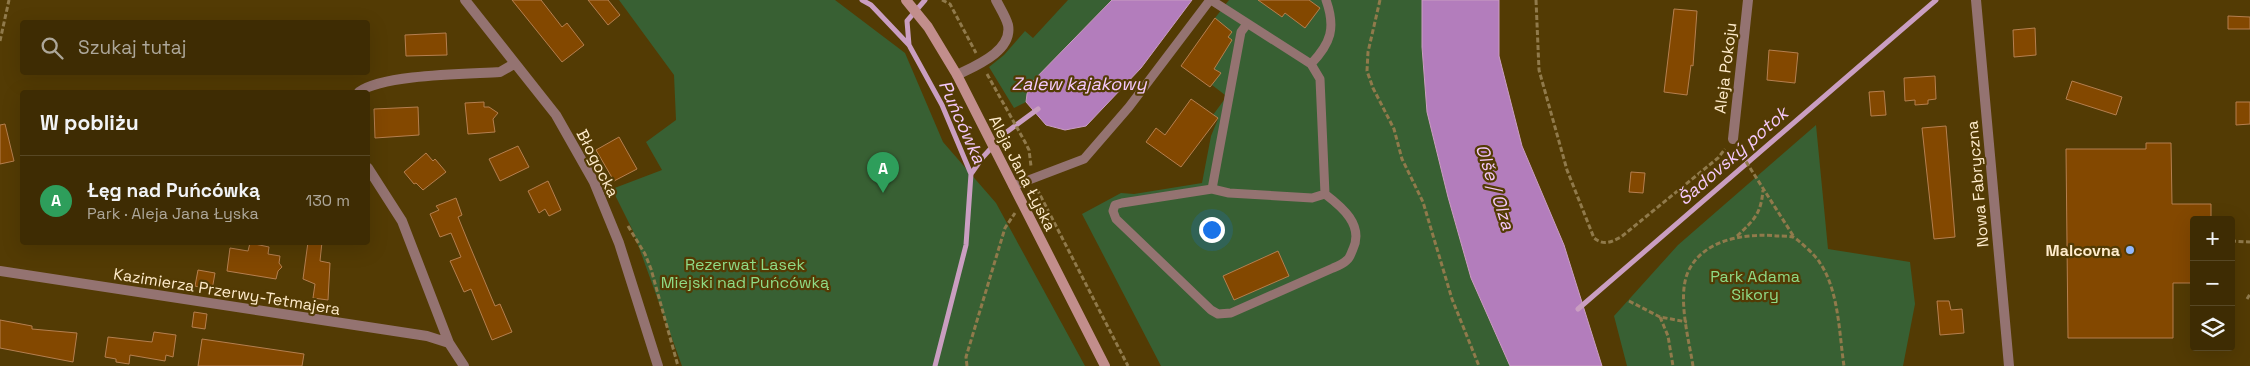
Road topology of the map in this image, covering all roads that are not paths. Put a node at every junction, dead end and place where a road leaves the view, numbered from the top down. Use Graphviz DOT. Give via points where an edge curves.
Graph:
graph roads {
  1 [pos="464,0"];
  2 [pos="996,0"];
  3 [pos="1211,0"];
  4 [pos="1326,0"];
  5 [pos="1748,0"];
  6 [pos="1976,0"];
  7 [pos="908,2"];
  8 [pos="1247,24"];
  9 [pos="514,64"];
  10 [pos="1311,64"];
  11 [pos="957,75"];
  12 [pos="362,90"];
  13 [pos="1734,142"];
  14 [pos="370,171"];
  15 [pos="1012,186"];
  16 [pos="1212,189"];
  17 [pos="1325,194"];
  18 [pos="0,271"];
  19 [pos="449,342"];
  20 [pos="464,366"];
  21 [pos="658,366"];
  22 [pos="1105,366"];
  23 [pos="2009,366"];
  1 -- 9 [label="street, Błogocka"];
  2 -- 11 [label="street" via="1008,25 1004,43 996,53"];
  3 -- 8 [label="lane"];
  3 -- 15 [label="lane" via="1129,107 1084,159"];
  4 -- 10 [label="lane" via="1332,22 1330,35 1324,50"];
  5 -- 13 [label="street, Aleja Pokoju"];
  6 -- 23 [label="street, Nowa Fabryczna"];
  7 -- 11 [label="street, Aleja Jana Łyska" via="928,27"];
  8 -- 10 [label="lane"];
  8 -- 16 [label="lane" via="1241,32"];
  9 -- 12 [label="street" via="500,72 387,80"];
  9 -- 21 [label="street, Błogocka" via="556,115 594,182 619,243"];
  10 -- 17 [label="lane" via="1320,79"];
  11 -- 15 [label="street, Aleja Jana Łyska"];
  14 -- 19 [label="street" via="402,221"];
  15 -- 22 [label="street, Aleja Jana Łyska"];
  16 -- 17 [label="lane" via="1312,198"];
  16 -- 17 [label="lane" via="1122,202 1115,205 1113,211 1116,219 1218,314 1231,313 1348,259 1355,245 1356,230 1340,206"];
  18 -- 19 [label="street, Kazimierza Przerwy-Tetmajera"];
  19 -- 20 [label="street"];
}
